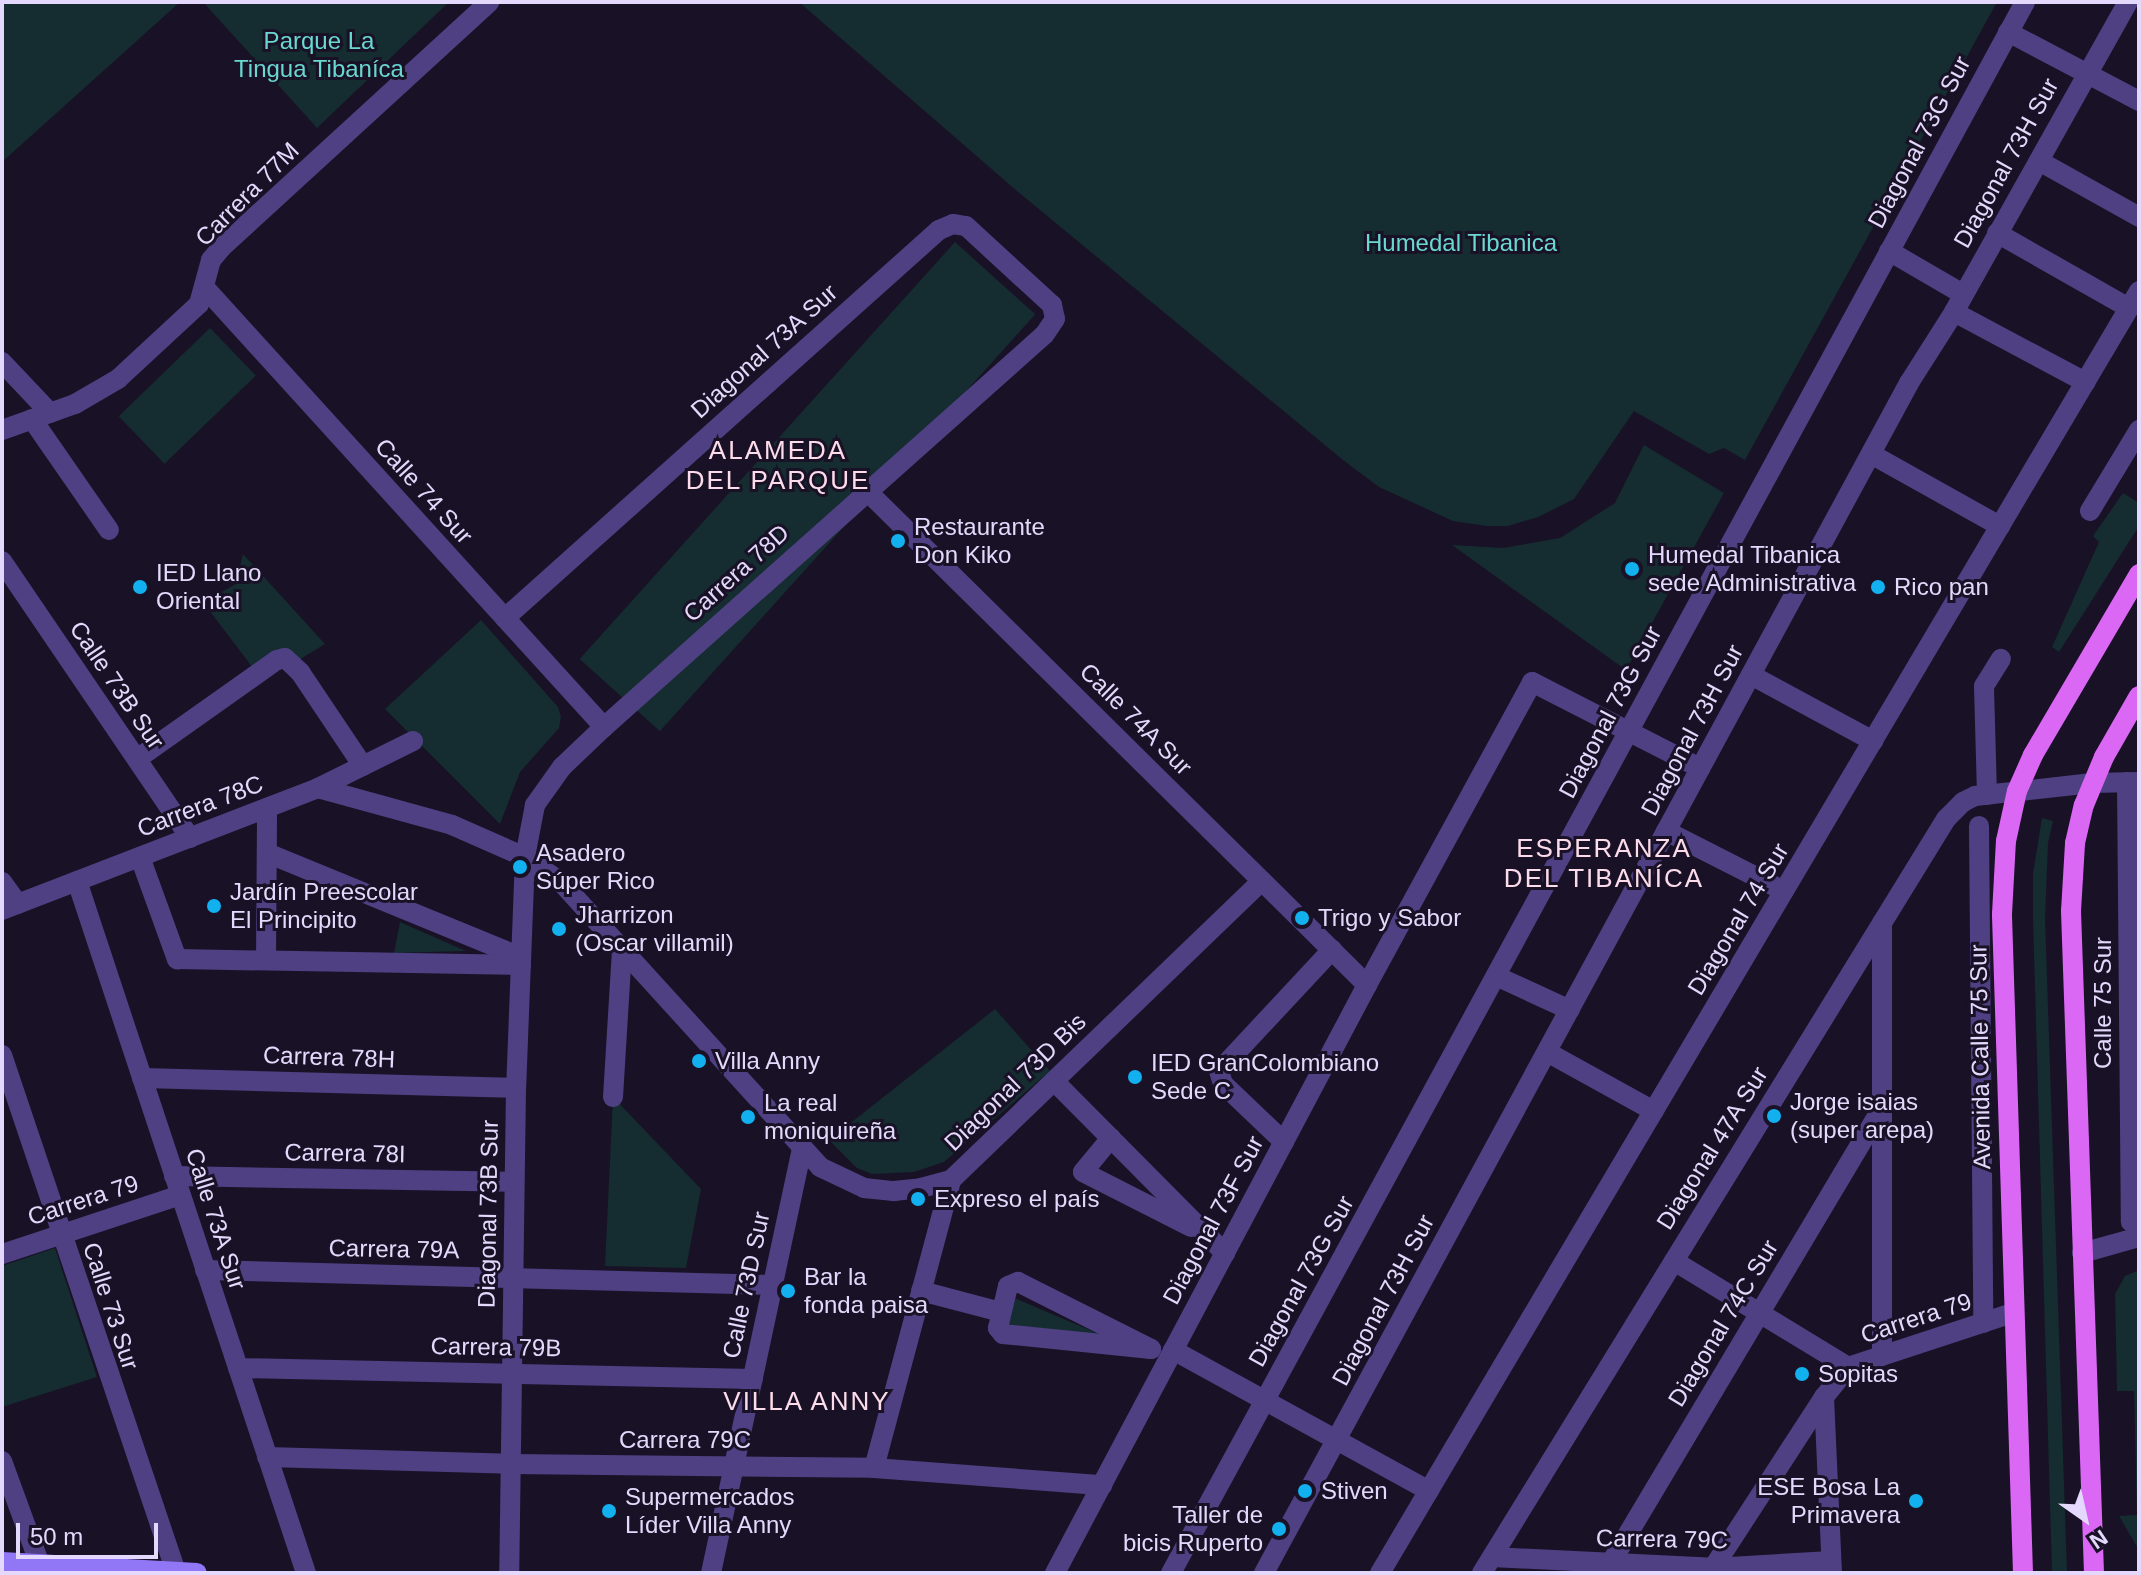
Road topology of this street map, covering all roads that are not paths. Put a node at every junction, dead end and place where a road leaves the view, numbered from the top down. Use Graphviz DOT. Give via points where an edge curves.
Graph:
graph roads {
  1 [pos="489,2"];
  2 [pos="2025,2"];
  3 [pos="2128,2"];
  4 [pos="2008,32"];
  5 [pos="2087,71"];
  6 [pos="2139,101"];
  7 [pos="2039,161"];
  8 [pos="2139,217"];
  9 [pos="953,224"];
  10 [pos="1997,233"];
  11 [pos="1889,251"];
  12 [pos="206,289"];
  13 [pos="2134,299"];
  14 [pos="1958,303"];
  15 [pos="2,362"];
  16 [pos="2085,382"];
  17 [pos="41,416"];
  18 [pos="2,430"];
  19 [pos="2139,430"];
  20 [pos="1871,454"];
  21 [pos="867,491"];
  22 [pos="2090,511"];
  23 [pos="2000,526"];
  24 [pos="109,530"];
  25 [pos="2,561"];
  26 [pos="2139,574"];
  27 [pos="505,618"];
  28 [pos="2001,659"];
  29 [pos="1751,675"];
  30 [pos="2139,696"];
  31 [pos="604,727"];
  32 [pos="1629,732"];
  33 [pos="413,741"];
  34 [pos="1873,741"];
  35 [pos="137,759"];
  36 [pos="363,766"];
  37 [pos="1700,768"];
  38 [pos="2133,782"];
  39 [pos="2092,783"];
  40 [pos="318,788"];
  41 [pos="2017,791"];
  42 [pos="1987,795"];
  43 [pos="267,808"];
  44 [pos="1979,826"];
  45 [pos="1666,831"];
  46 [pos="190,838"];
  47 [pos="267,853"];
  48 [pos="140,857"];
  49 [pos="525,857"];
  50 [pos="77,881"];
  51 [pos="1262,881"];
  52 [pos="2,882"];
  53 [pos="1784,891"];
  54 [pos="10,907"];
  55 [pos="1882,923"];
  56 [pos="622,950"];
  57 [pos="1332,950"];
  58 [pos="266,960"];
  59 [pos="521,961"];
  60 [pos="1496,976"];
  61 [pos="1367,985"];
  62 [pos="1570,1010"];
  63 [pos="1547,1052"];
  64 [pos="2,1055"];
  65 [pos="142,1078"];
  66 [pos="1054,1081"];
  67 [pos="516,1088"];
  68 [pos="613,1097"];
  69 [pos="1882,1108"];
  70 [pos="1654,1111"];
  71 [pos="1111,1138"];
  72 [pos="1284,1142"];
  73 [pos="802,1148"];
  74 [pos="951,1180"];
  75 [pos="514,1182"];
  76 [pos="177,1186"];
  77 [pos="2135,1230"];
  78 [pos="1205,1234"];
  79 [pos="60,1235"];
  80 [pos="1225,1253"];
  81 [pos="2082,1253"];
  82 [pos="2,1254"];
  83 [pos="1674,1261"];
  84 [pos="205,1270"];
  85 [pos="513,1278"];
  86 [pos="773,1285"];
  87 [pos="921,1291"];
  88 [pos="1001,1312"];
  89 [pos="1759,1313"];
  90 [pos="2012,1313"];
  91 [pos="1983,1323"];
  92 [pos="1173,1350"];
  93 [pos="1882,1356"];
  94 [pos="1848,1367"];
  95 [pos="238,1368"];
  96 [pos="512,1373"];
  97 [pos="753,1379"];
  98 [pos="1824,1397"];
  99 [pos="1265,1401"];
  100 [pos="1337,1440"];
  101 [pos="267,1457"];
  102 [pos="2,1461"];
  103 [pos="511,1464"];
  104 [pos="734,1466"];
  105 [pos="874,1468"];
  106 [pos="1102,1485"];
  107 [pos="1429,1491"];
  108 [pos="2,1562"];
  109 [pos="1610,1564"];
  110 [pos="1487,1565"];
  111 [pos="1831,1567"];
  112 [pos="42,1568"];
  113 [pos="1713,1568"];
  114 [pos="186,1572"];
  115 [pos="306,1573"];
  116 [pos="509,1573"];
  117 [pos="711,1573"];
  118 [pos="1055,1573"];
  119 [pos="1171,1573"];
  120 [pos="1264,1573"];
  121 [pos="1380,1573"];
  122 [pos="2023,1573"];
  123 [pos="2094,1573"];
  1 -- 12 [label="street, Carrera 77M" via="221,248 211,260"];
  2 -- 4 [label="street, Diagonal 73G Sur"];
  3 -- 5 [label="street, Diagonal 73H Sur"];
  4 -- 5 [label="street"];
  4 -- 11 [label="street, Diagonal 73G Sur"];
  5 -- 6 [label="street"];
  5 -- 7 [label="street, Diagonal 73H Sur"];
  7 -- 8 [label="street"];
  7 -- 10 [label="street, Diagonal 73H Sur"];
  9 -- 21 [label="street, Carrera 78D" via="966,226 1052,305 1055,319 1045,334"];
  9 -- 27 [label="street, Diagonal 73A Sur" via="939,230"];
  10 -- 13 [label="street"];
  10 -- 14 [label="street, Diagonal 73H Sur"];
  11 -- 14 [label="street"];
  11 -- 32 [label="street, Diagonal 73G Sur"];
  12 -- 17 [label="street, Carrera 77M" via="199,304 118,379"];
  12 -- 27 [label="street, Calle 74 Sur"];
  13 -- 16 [label="street, Diagonal 74 Sur"];
  14 -- 16 [label="street"];
  14 -- 20 [label="street, Diagonal 73H Sur"];
  15 -- 17 [label="street"];
  16 -- 23 [label="street, Diagonal 74 Sur"];
  17 -- 18 [label="street, Carrera 77M"];
  17 -- 24 [label="street"];
  19 -- 22 [label="street"];
  20 -- 23 [label="street"];
  20 -- 29 [label="street, Diagonal 73H Sur"];
  21 -- 31 [label="street, Carrera 78D"];
  21 -- 51 [label="street, Calle 74A Sur"];
  23 -- 34 [label="street, Diagonal 74 Sur"];
  25 -- 35 [label="street, Calle 73B Sur"];
  26 -- 41 [label="main road, Avenida Calle 75 Sur" via="2057,708"];
  27 -- 31 [label="street, Calle 74 Sur"];
  28 -- 42 [label="street" via="1984,686"];
  29 -- 34 [label="street"];
  29 -- 37 [label="street, Diagonal 73H Sur"];
  30 -- 39 [label="main road"];
  31 -- 49 [label="street, Carrera 78D" via="535,805"];
  32 -- 37 [label="street"];
  32 -- 60 [label="street, Diagonal 73G Sur"];
  32 -- 61 [label="street, Diagonal 73F Sur" via="1532,682"];
  33 -- 36 [label="street, Carrera 78C"];
  34 -- 53 [label="street, Diagonal 74 Sur"];
  35 -- 36 [label="street" via="277,660 289,661"];
  35 -- 46 [label="street, Calle 73B Sur"];
  36 -- 40 [label="street, Carrera 78C"];
  37 -- 45 [label="street, Diagonal 73H Sur"];
  38 -- 39 [label="street, Diagonal 47A Sur"];
  38 -- 77 [label="street, Calle 75 Sur"];
  39 -- 41 [label="street, Diagonal 47A Sur"];
  39 -- 81 [label="main road" via="2075,843 2071,911"];
  40 -- 43 [label="street, Carrera 78C"];
  40 -- 49 [label="street" via="452,825"];
  41 -- 42 [label="street, Diagonal 47A Sur"];
  41 -- 90 [label="main road, Avenida Calle 75 Sur" via="2002,877"];
  42 -- 55 [label="street, Diagonal 47A Sur" via="1968,799 1946,819"];
  43 -- 46 [label="street, Carrera 78C"];
  43 -- 47 [label="street"];
  44 -- 91 [label="street"];
  45 -- 53 [label="street"];
  45 -- 62 [label="street, Diagonal 73H Sur"];
  46 -- 48 [label="street, Carrera 78C"];
  47 -- 58 [label="street"];
  47 -- 59 [label="street"];
  48 -- 50 [label="street, Carrera 78C"];
  48 -- 58 [label="street" via="177,959"];
  49 -- 56 [label="street" via="561,882"];
  49 -- 59 [label="street, Diagonal 73B Sur"];
  50 -- 54 [label="street, Carrera 78C"];
  50 -- 65 [label="street, Calle 73A Sur"];
  51 -- 57 [label="street, Calle 74A Sur"];
  51 -- 66 [label="street, Diagonal 73D Bis"];
  52 -- 54 [label="street"];
  53 -- 70 [label="street, Diagonal 74 Sur"];
  55 -- 69 [label="street"];
  55 -- 83 [label="street, Diagonal 47A Sur"];
  56 -- 68 [label="street"];
  56 -- 73 [label="street"];
  57 -- 61 [label="street, Calle 74A Sur"];
  57 -- 72 [label="street" via="1219,1071"];
  58 -- 59 [label="street"];
  59 -- 67 [label="street, Diagonal 73B Sur"];
  60 -- 62 [label="street"];
  60 -- 99 [label="street, Diagonal 73G Sur"];
  61 -- 72 [label="street, Diagonal 73F Sur"];
  62 -- 63 [label="street, Diagonal 73H Sur"];
  63 -- 70 [label="street"];
  63 -- 100 [label="street, Diagonal 73H Sur"];
  64 -- 79 [label="street, Calle 73 Sur"];
  65 -- 67 [label="street, Carrera 78H"];
  65 -- 76 [label="street, Calle 73A Sur"];
  66 -- 71 [label="street"];
  66 -- 74 [label="street, Diagonal 73D Bis"];
  67 -- 75 [label="street, Diagonal 73B Sur"];
  69 -- 89 [label="street, Diagonal 74C Sur"];
  69 -- 93 [label="street"];
  70 -- 107 [label="street, Diagonal 74 Sur"];
  71 -- 78 [label="street"];
  71 -- 78 [label="street" via="1083,1172"];
  72 -- 80 [label="street, Diagonal 73F Sur"];
  73 -- 74 [label="street" via="820,1167 864,1188 894,1191"];
  73 -- 86 [label="street, Calle 73D Sur"];
  74 -- 87 [label="street, Diagonal 73D Bis"];
  75 -- 76 [label="street, Carrera 78I"];
  75 -- 85 [label="street, Diagonal 73B Sur"];
  76 -- 79 [label="street, Carrera 79"];
  76 -- 84 [label="street, Calle 73A Sur"];
  77 -- 81 [label="street"];
  78 -- 80 [label="street"];
  79 -- 82 [label="street, Carrera 79"];
  79 -- 114 [label="street, Calle 73 Sur"];
  80 -- 92 [label="street, Diagonal 73F Sur"];
  81 -- 123 [label="main road"];
  83 -- 89 [label="street, Carrera 79"];
  83 -- 110 [label="street, Diagonal 47A Sur"];
  84 -- 85 [label="street, Carrera 79A"];
  84 -- 95 [label="street, Calle 73A Sur"];
  85 -- 86 [label="street, Carrera 79A"];
  85 -- 96 [label="street, Diagonal 73B Sur"];
  86 -- 97 [label="street, Calle 73D Sur"];
  87 -- 88 [label="street"];
  87 -- 105 [label="street, Diagonal 73D Bis"];
  88 -- 88 [label="street" via="998,1328 1003,1334 1151,1349 1018,1282 1008,1286"];
  89 -- 94 [label="street, Carrera 79"];
  89 -- 109 [label="street, Diagonal 74C Sur"];
  90 -- 91 [label="street, Carrera 79"];
  90 -- 122 [label="main road, Avenida Calle 75 Sur"];
  91 -- 93 [label="street, Carrera 79"];
  92 -- 99 [label="street"];
  92 -- 106 [label="street, Diagonal 73F Sur"];
  93 -- 94 [label="street, Carrera 79"];
  94 -- 98 [label="street"];
  95 -- 96 [label="street, Carrera 79B"];
  95 -- 101 [label="street, Calle 73A Sur"];
  96 -- 97 [label="street, Carrera 79B"];
  96 -- 103 [label="street, Diagonal 73B Sur"];
  97 -- 104 [label="street, Calle 73D Sur"];
  98 -- 111 [label="street"];
  98 -- 113 [label="street"];
  99 -- 100 [label="street"];
  99 -- 119 [label="street, Diagonal 73G Sur"];
  100 -- 107 [label="street"];
  100 -- 120 [label="street, Diagonal 73H Sur"];
  101 -- 103 [label="street, Carrera 79C"];
  101 -- 115 [label="street, Calle 73A Sur"];
  102 -- 112 [label="street"];
  103 -- 104 [label="street, Carrera 79C"];
  103 -- 116 [label="street, Diagonal 73B Sur"];
  104 -- 105 [label="street, Carrera 79C"];
  104 -- 117 [label="street, Calle 73D Sur"];
  105 -- 106 [label="street, Carrera 79C"];
  106 -- 118 [label="street, Diagonal 73F Sur"];
  107 -- 121 [label="street, Diagonal 74 Sur"];
  108 -- 112 [label="main road"];
  109 -- 110 [label="street, Carrera 79C"];
  109 -- 113 [label="street, Carrera 79C"];
  111 -- 113 [label="street, Carrera 79C"];
  112 -- 114 [label="main road"];
}
